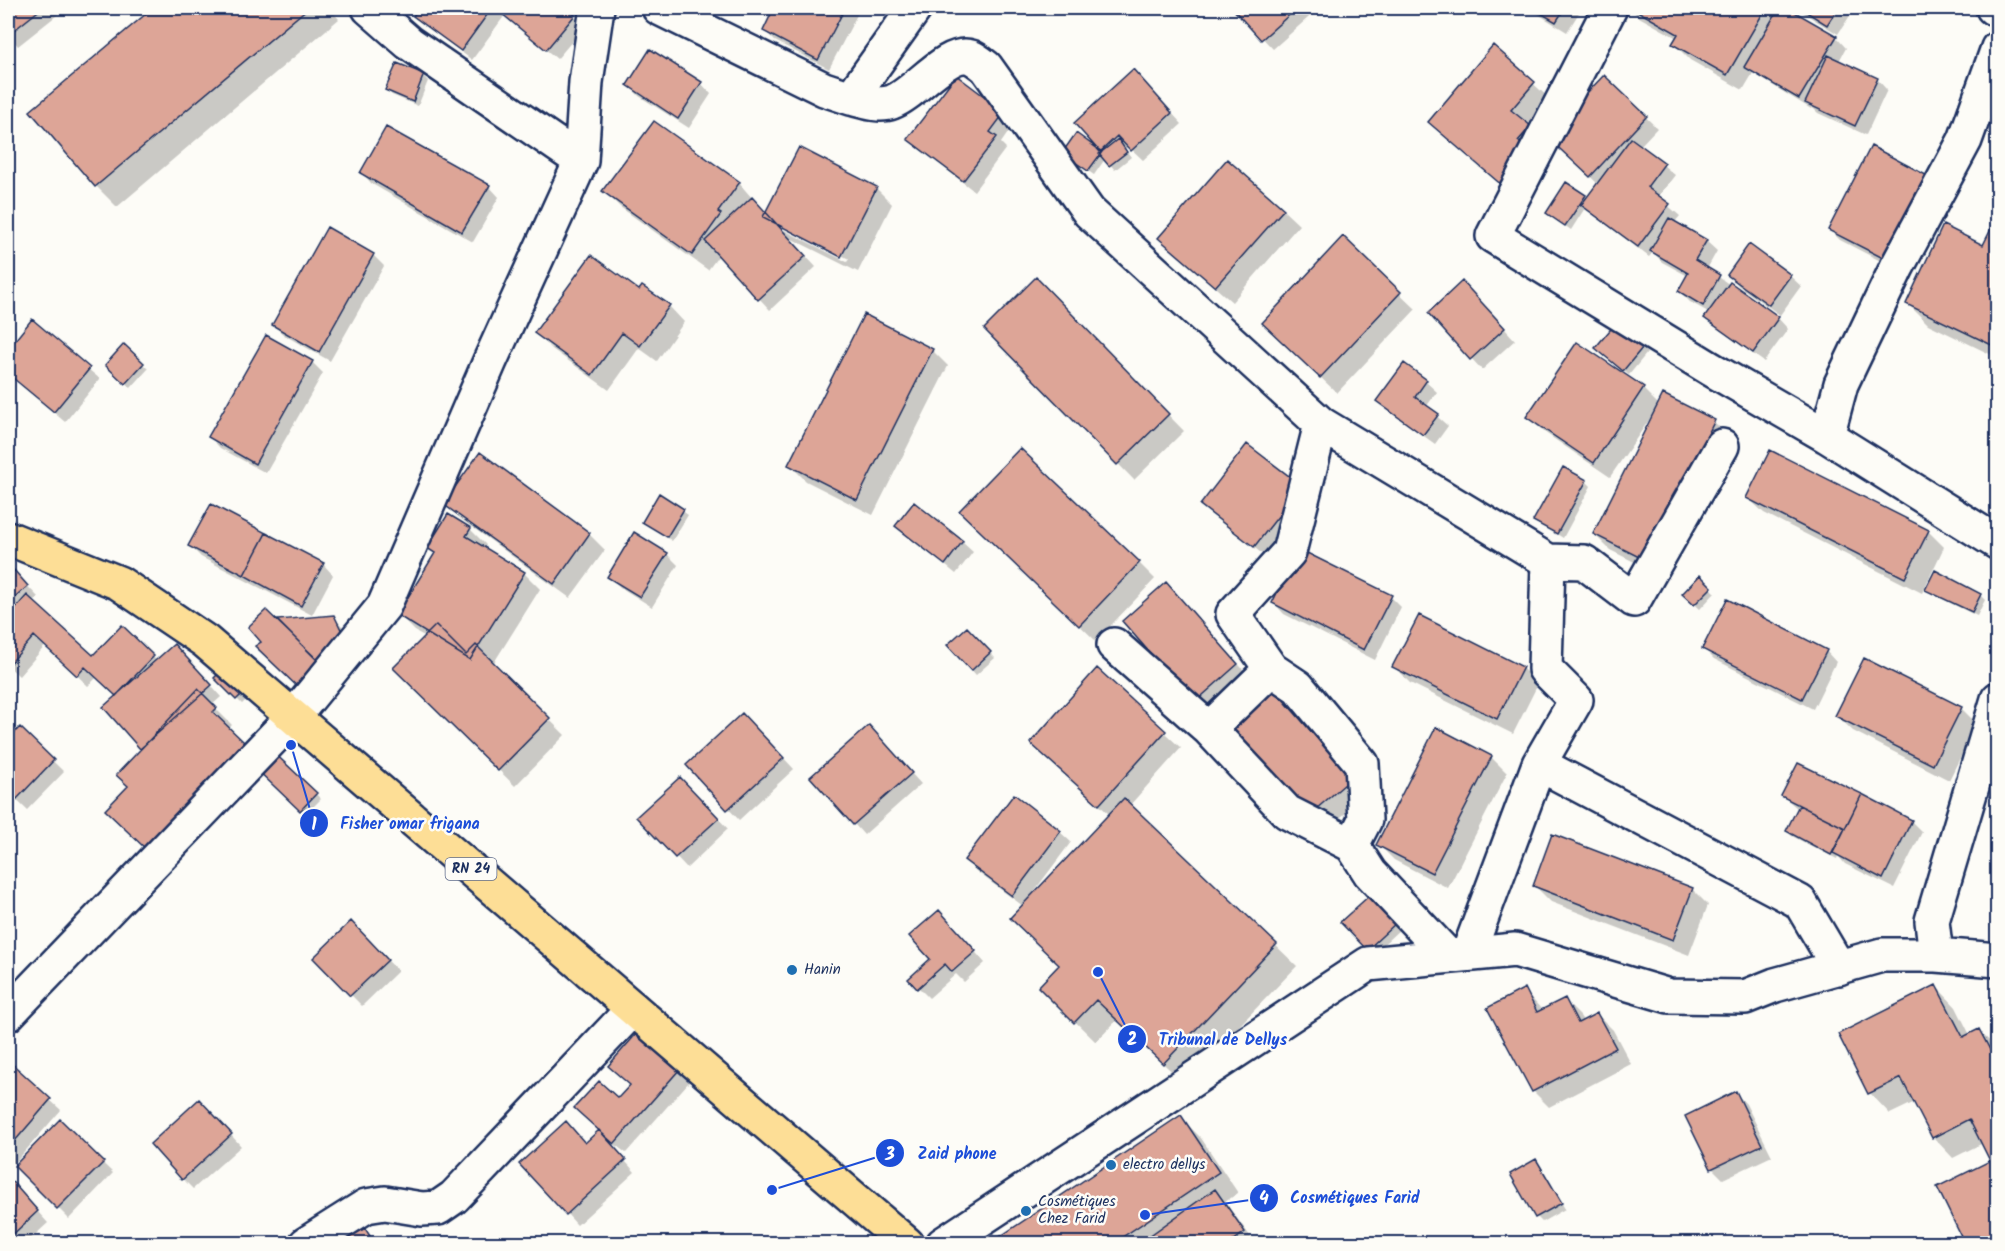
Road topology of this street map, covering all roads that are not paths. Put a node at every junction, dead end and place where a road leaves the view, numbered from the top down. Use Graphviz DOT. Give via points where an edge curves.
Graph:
graph roads {
  1 [pos="369,8"];
  2 [pos="597,8"];
  3 [pos="659,8"];
  4 [pos="915,8"];
  5 [pos="1610,8"];
  6 [pos="1993,8"];
  7 [pos="1998,10"];
  8 [pos="1998,48"];
  9 [pos="851,98"];
  10 [pos="581,161"];
  11 [pos="1321,424"];
  12 [pos="1827,436"];
  13 [pos="1722,446"];
  14 [pos="8,538"];
  15 [pos="1998,543"];
  16 [pos="1548,561"];
  17 [pos="1114,645"];
  18 [pos="1271,669"];
  19 [pos="1998,699"];
  20 [pos="294,716"];
  21 [pos="1209,729"];
  22 [pos="1539,764"];
  23 [pos="1352,845"];
  24 [pos="1458,955"];
  25 [pos="1936,955"];
  26 [pos="1998,960"];
  27 [pos="1839,968"];
  28 [pos="633,1009"];
  29 [pos="8,1014"];
  30 [pos="306,1244"];
  31 [pos="907,1244"];
  32 [pos="943,1244"];
  1 -- 10 [label="street" via="409,43"];
  2 -- 10 [label="street" via="586,82"];
  3 -- 9 [label="street" via="824,89"];
  4 -- 9 [label="street"];
  5 -- 12 [label="street" via="1493,236"];
  6 -- 7 [label="street"];
  8 -- 12 [label="street" via="1965,140 1841,384"];
  9 -- 11 [label="street" via="876,104 892,102 951,59 969,57 986,67 1089,212"];
  10 -- 20 [label="street" via="384,606"];
  11 -- 16 [label="street"];
  11 -- 18 [label="street" via="1289,552 1233,614"];
  12 -- 15 [label="street"];
  13 -- 16 [label="street" via="1634,600 1584,562"];
  14 -- 20 [label="main road, RN 24" via="119,583 205,641"];
  16 -- 22 [label="street" via="1545,669 1576,700"];
  17 -- 21 [label="street"];
  18 -- 21 [label="street"];
  18 -- 23 [label="street" via="1298,687 1362,764 1365,819"];
  19 -- 25 [label="street" via="1932,921"];
  20 -- 28 [label="main road, RN 24"];
  20 -- 29 [label="street"];
  21 -- 23 [label="street" via="1287,812"];
  22 -- 24 [label="street"];
  22 -- 27 [label="street" via="1800,902"];
  23 -- 24 [label="street" via="1370,873"];
  24 -- 27 [label="street" via="1515,950 1669,996 1745,997"];
  24 -- 32 [label="street" via="1368,964"];
  25 -- 26 [label="street"];
  25 -- 27 [label="street" via="1882,955"];
  28 -- 30 [label="street" via="454,1197 438,1208 385,1203 366,1206"];
  28 -- 31 [label="main road, RN 24"];
}
